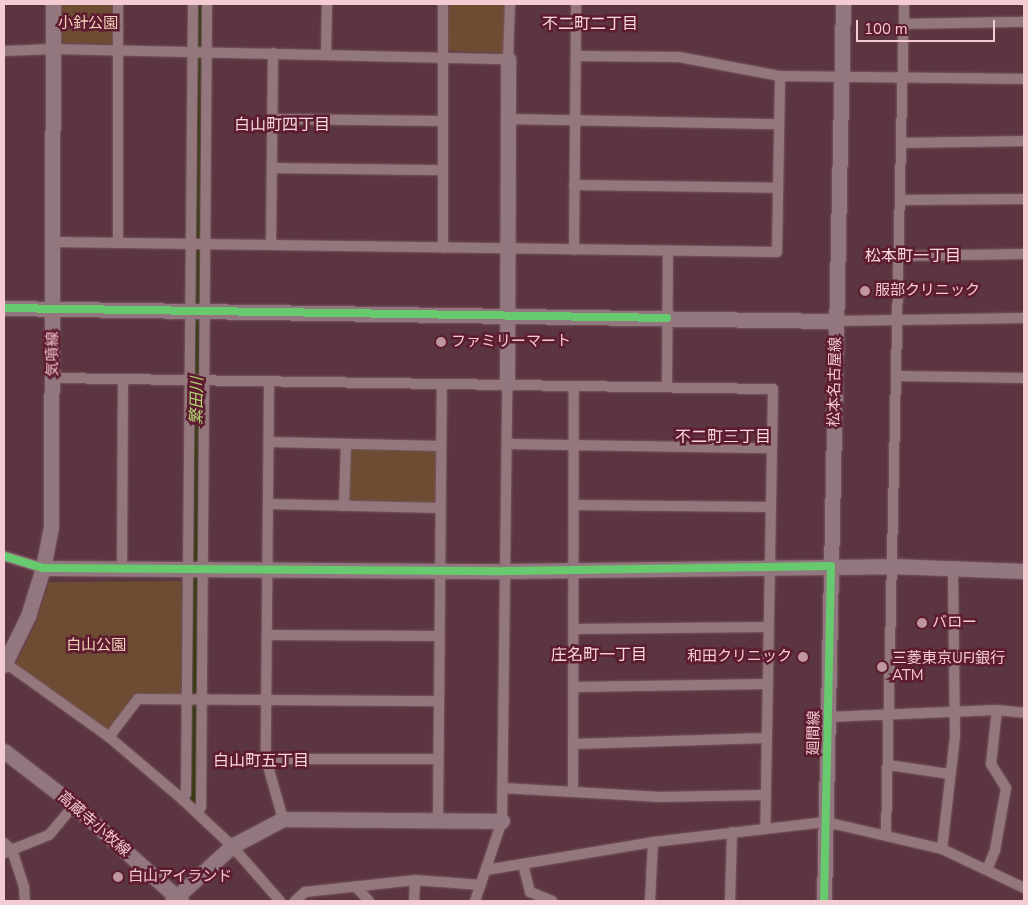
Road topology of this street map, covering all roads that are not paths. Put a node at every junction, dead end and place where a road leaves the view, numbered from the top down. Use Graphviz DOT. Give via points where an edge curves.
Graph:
graph roads {
  1 [pos="53,4"];
  2 [pos="118,4"];
  3 [pos="193,4"];
  4 [pos="207,4"];
  5 [pos="327,4"];
  6 [pos="443,4"];
  7 [pos="510,4"];
  8 [pos="576,4"];
  9 [pos="843,4"];
  10 [pos="904,4"];
  11 [pos="1024,22"];
  12 [pos="904,24"];
  13 [pos="53,49"];
  14 [pos="118,50"];
  15 [pos="4,51"];
  16 [pos="192,52"];
  17 [pos="207,52"];
  18 [pos="273,54"];
  19 [pos="326,55"];
  20 [pos="576,56"];
  21 [pos="444,57"];
  22 [pos="508,59"];
  23 [pos="780,76"];
  24 [pos="841,77"];
  25 [pos="902,78"];
  26 [pos="1024,80"];
  27 [pos="272,119"];
  28 [pos="508,119"];
  29 [pos="443,121"];
  30 [pos="575,121"];
  31 [pos="779,124"];
  32 [pos="1024,141"];
  33 [pos="901,143"];
  34 [pos="272,168"];
  35 [pos="443,170"];
  36 [pos="574,185"];
  37 [pos="778,188"];
  38 [pos="1024,199"];
  39 [pos="900,200"];
  40 [pos="53,242"];
  41 [pos="118,243"];
  42 [pos="192,244"];
  43 [pos="206,244"];
  44 [pos="271,245"];
  45 [pos="443,248"];
  46 [pos="508,249"];
  47 [pos="574,250"];
  48 [pos="668,251"];
  49 [pos="1024,254"];
  50 [pos="899,256"];
  51 [pos="4,308"];
  52 [pos="53,309"];
  53 [pos="198,312"];
  54 [pos="508,316"];
  55 [pos="667,318"];
  56 [pos="1024,318"];
  57 [pos="897,320"];
  58 [pos="836,321"];
  59 [pos="896,376"];
  60 [pos="54,378"];
  61 [pos="1024,378"];
  62 [pos="123,380"];
  63 [pos="190,380"];
  64 [pos="205,381"];
  65 [pos="269,382"];
  66 [pos="442,384"];
  67 [pos="507,385"];
  68 [pos="574,386"];
  69 [pos="667,387"];
  70 [pos="270,442"];
  71 [pos="346,444"];
  72 [pos="506,444"];
  73 [pos="575,445"];
  74 [pos="441,446"];
  75 [pos="771,448"];
  76 [pos="269,504"];
  77 [pos="575,505"];
  78 [pos="344,506"];
  79 [pos="770,507"];
  80 [pos="440,508"];
  81 [pos="4,556"];
  82 [pos="831,566"];
  83 [pos="892,566"];
  84 [pos="122,567"];
  85 [pos="195,567"];
  86 [pos="769,567"];
  87 [pos="953,567"];
  88 [pos="43,568"];
  89 [pos="268,568"];
  90 [pos="440,570"];
  91 [pos="576,570"];
  92 [pos="505,571"];
  93 [pos="1024,571"];
  94 [pos="768,627"];
  95 [pos="575,629"];
  96 [pos="268,635"];
  97 [pos="439,636"];
  98 [pos="4,663"];
  99 [pos="767,684"];
  100 [pos="575,687"];
  101 [pos="187,700"];
  102 [pos="202,700"];
  103 [pos="267,700"];
  104 [pos="438,701"];
  105 [pos="997,710"];
  106 [pos="1024,712"];
  107 [pos="954,713"];
  108 [pos="889,715"];
  109 [pos="828,717"];
  110 [pos="108,737"];
  111 [pos="766,738"];
  112 [pos="574,744"];
  113 [pos="4,751"];
  114 [pos="266,759"];
  115 [pos="437,759"];
  116 [pos="888,766"];
  117 [pos="950,774"];
  118 [pos="503,788"];
  119 [pos="573,792"];
  120 [pos="766,795"];
  121 [pos="182,799"];
  122 [pos="74,805"];
  123 [pos="197,812"];
  124 [pos="284,819"];
  125 [pos="438,821"];
  126 [pos="502,821"];
  127 [pos="826,822"];
  128 [pos="765,827"];
  129 [pos="732,832"];
  130 [pos="886,835"];
  131 [pos="653,842"];
  132 [pos="232,846"];
  133 [pos="7,849"];
  134 [pos="942,849"];
  135 [pos="523,864"];
  136 [pos="486,870"];
  137 [pos="987,870"];
  138 [pos="415,880"];
  139 [pos="481,884"];
  140 [pos="356,887"];
  141 [pos="1024,888"];
  142 [pos="177,900"];
  143 [pos="24,901"];
  144 [pos="280,901"];
  145 [pos="295,901"];
  146 [pos="369,901"];
  147 [pos="414,901"];
  148 [pos="475,901"];
  149 [pos="552,901"];
  150 [pos="650,901"];
  151 [pos="730,901"];
  152 [pos="824,901"];
  1 -- 13 [label="street, 気噴線"];
  2 -- 14 [label="street"];
  3 -- 16 [label="street"];
  4 -- 17 [label="street"];
  5 -- 19 [label="street"];
  6 -- 21 [label="street"];
  7 -- 22 [label="street"];
  8 -- 20 [label="street"];
  9 -- 24 [label="street, 松本名古屋線"];
  10 -- 12 [label="street"];
  11 -- 12 [label="street"];
  12 -- 25 [label="street"];
  13 -- 14 [label="street"];
  13 -- 15 [label="street"];
  13 -- 40 [label="street, 気噴線"];
  14 -- 16 [label="street"];
  14 -- 41 [label="street"];
  16 -- 17 [label="street"];
  16 -- 42 [label="street"];
  17 -- 18 [label="street"];
  17 -- 43 [label="street"];
  18 -- 19 [label="street"];
  18 -- 27 [label="street"];
  19 -- 21 [label="street"];
  20 -- 23 [label="street" via="679,57"];
  20 -- 30 [label="street"];
  21 -- 22 [label="street"];
  21 -- 29 [label="street"];
  22 -- 28 [label="street"];
  23 -- 24 [label="street"];
  23 -- 31 [label="street"];
  24 -- 25 [label="street"];
  24 -- 58 [label="street, 松本名古屋線"];
  25 -- 26 [label="street"];
  25 -- 33 [label="street"];
  27 -- 29 [label="street"];
  27 -- 34 [label="street"];
  28 -- 30 [label="street"];
  28 -- 46 [label="street"];
  29 -- 35 [label="street"];
  30 -- 31 [label="street"];
  30 -- 36 [label="street"];
  31 -- 37 [label="street"];
  32 -- 33 [label="street"];
  33 -- 39 [label="street"];
  34 -- 35 [label="street"];
  34 -- 44 [label="street"];
  35 -- 45 [label="street"];
  36 -- 37 [label="street"];
  36 -- 47 [label="street"];
  37 -- 48 [label="street" via="777,252"];
  38 -- 39 [label="street"];
  39 -- 50 [label="street"];
  40 -- 41 [label="street"];
  40 -- 52 [label="street, 気噴線"];
  41 -- 42 [label="street"];
  42 -- 43 [label="street"];
  42 -- 53 [label="street"];
  43 -- 44 [label="street"];
  43 -- 53 [label="street"];
  44 -- 45 [label="street"];
  45 -- 46 [label="street"];
  46 -- 47 [label="street"];
  46 -- 54 [label="street"];
  47 -- 48 [label="street"];
  48 -- 55 [label="street"];
  49 -- 50 [label="street"];
  50 -- 57 [label="street"];
  51 -- 52 [label="street"];
  52 -- 53 [label="street"];
  52 -- 60 [label="street, 気噴線"];
  53 -- 54 [label="street"];
  53 -- 63 [label="street"];
  53 -- 64 [label="street"];
  54 -- 55 [label="street"];
  54 -- 67 [label="street"];
  55 -- 58 [label="street"];
  55 -- 69 [label="street"];
  56 -- 57 [label="street"];
  57 -- 58 [label="street"];
  57 -- 59 [label="street"];
  58 -- 82 [label="street, 松本名古屋線"];
  59 -- 61 [label="street"];
  59 -- 83 [label="street"];
  60 -- 62 [label="street"];
  60 -- 88 [label="street, 気噴線" via="53,487"];
  62 -- 63 [label="street"];
  62 -- 84 [label="street"];
  63 -- 64 [label="street"];
  63 -- 85 [label="street"];
  64 -- 65 [label="street"];
  64 -- 85 [label="street"];
  65 -- 66 [label="street"];
  65 -- 70 [label="street"];
  66 -- 67 [label="street"];
  66 -- 74 [label="street"];
  67 -- 68 [label="street"];
  67 -- 72 [label="street"];
  68 -- 69 [label="street"];
  68 -- 73 [label="street"];
  69 -- 75 [label="street" via="773,389"];
  70 -- 71 [label="street"];
  70 -- 76 [label="street"];
  71 -- 74 [label="street"];
  71 -- 78 [label="street"];
  72 -- 73 [label="street"];
  72 -- 92 [label="street"];
  73 -- 75 [label="street"];
  73 -- 77 [label="street"];
  74 -- 80 [label="street"];
  75 -- 79 [label="street"];
  76 -- 78 [label="street"];
  76 -- 89 [label="street"];
  77 -- 79 [label="street"];
  77 -- 91 [label="street"];
  78 -- 80 [label="street"];
  79 -- 86 [label="street"];
  80 -- 90 [label="street"];
  81 -- 88 [label="street"];
  82 -- 83 [label="street"];
  82 -- 86 [label="street"];
  82 -- 109 [label="street, 廻間線"];
  83 -- 87 [label="street"];
  83 -- 108 [label="street"];
  84 -- 85 [label="street"];
  84 -- 88 [label="street"];
  85 -- 89 [label="street"];
  85 -- 101 [label="street"];
  85 -- 102 [label="street"];
  86 -- 91 [label="street"];
  86 -- 94 [label="street"];
  87 -- 93 [label="street"];
  87 -- 107 [label="street"];
  88 -- 98 [label="street, 気噴線" via="28,616"];
  89 -- 90 [label="street"];
  89 -- 96 [label="street"];
  90 -- 92 [label="street"];
  90 -- 97 [label="street"];
  91 -- 92 [label="street"];
  91 -- 95 [label="street"];
  92 -- 118 [label="street"];
  94 -- 95 [label="street"];
  94 -- 99 [label="street"];
  95 -- 100 [label="street"];
  96 -- 97 [label="street"];
  96 -- 103 [label="street"];
  97 -- 104 [label="street"];
  98 -- 110 [label="street"];
  99 -- 100 [label="street"];
  99 -- 111 [label="street"];
  100 -- 112 [label="street"];
  101 -- 102 [label="street"];
  101 -- 110 [label="street" via="138,700"];
  101 -- 121 [label="street" via="186,794"];
  102 -- 103 [label="street"];
  102 -- 123 [label="street" via="201,807"];
  103 -- 104 [label="street"];
  103 -- 114 [label="street"];
  104 -- 115 [label="street"];
  105 -- 106 [label="street"];
  105 -- 107 [label="street"];
  105 -- 137 [label="street" via="991,764 1006,788"];
  107 -- 108 [label="street"];
  107 -- 117 [label="street" via="955,737"];
  108 -- 109 [label="street"];
  108 -- 116 [label="street"];
  109 -- 127 [label="street, 廻間線"];
  110 -- 121 [label="street"];
  111 -- 112 [label="street"];
  111 -- 120 [label="street"];
  112 -- 119 [label="street"];
  113 -- 122 [label="street, 高蔵寺小牧線"];
  114 -- 115 [label="street"];
  114 -- 124 [label="street"];
  115 -- 125 [label="street"];
  116 -- 117 [label="street"];
  116 -- 130 [label="street"];
  117 -- 134 [label="street"];
  118 -- 119 [label="street"];
  118 -- 126 [label="street"];
  119 -- 120 [label="street" via="657,797"];
  120 -- 128 [label="street"];
  121 -- 123 [label="street"];
  122 -- 133 [label="street" via="49,835"];
  122 -- 142 [label="street, 高蔵寺小牧線"];
  123 -- 132 [label="street"];
  124 -- 125 [label="street"];
  124 -- 132 [label="street"];
  125 -- 126 [label="street"];
  126 -- 136 [label="street"];
  127 -- 128 [label="street"];
  127 -- 130 [label="street"];
  127 -- 152 [label="street, 廻間線"];
  128 -- 129 [label="street"];
  129 -- 131 [label="street"];
  129 -- 151 [label="street"];
  130 -- 134 [label="street"];
  131 -- 135 [label="street"];
  131 -- 150 [label="street"];
  132 -- 142 [label="street"];
  132 -- 144 [label="street"];
  133 -- 143 [label="street" via="24,888"];
  134 -- 137 [label="street"];
  135 -- 136 [label="street"];
  135 -- 149 [label="street" via="530,892"];
  136 -- 139 [label="street"];
  137 -- 141 [label="street"];
  138 -- 139 [label="street"];
  138 -- 140 [label="street"];
  138 -- 147 [label="street"];
  139 -- 148 [label="street"];
  140 -- 145 [label="street" via="305,892"];
  140 -- 146 [label="street"];
}
